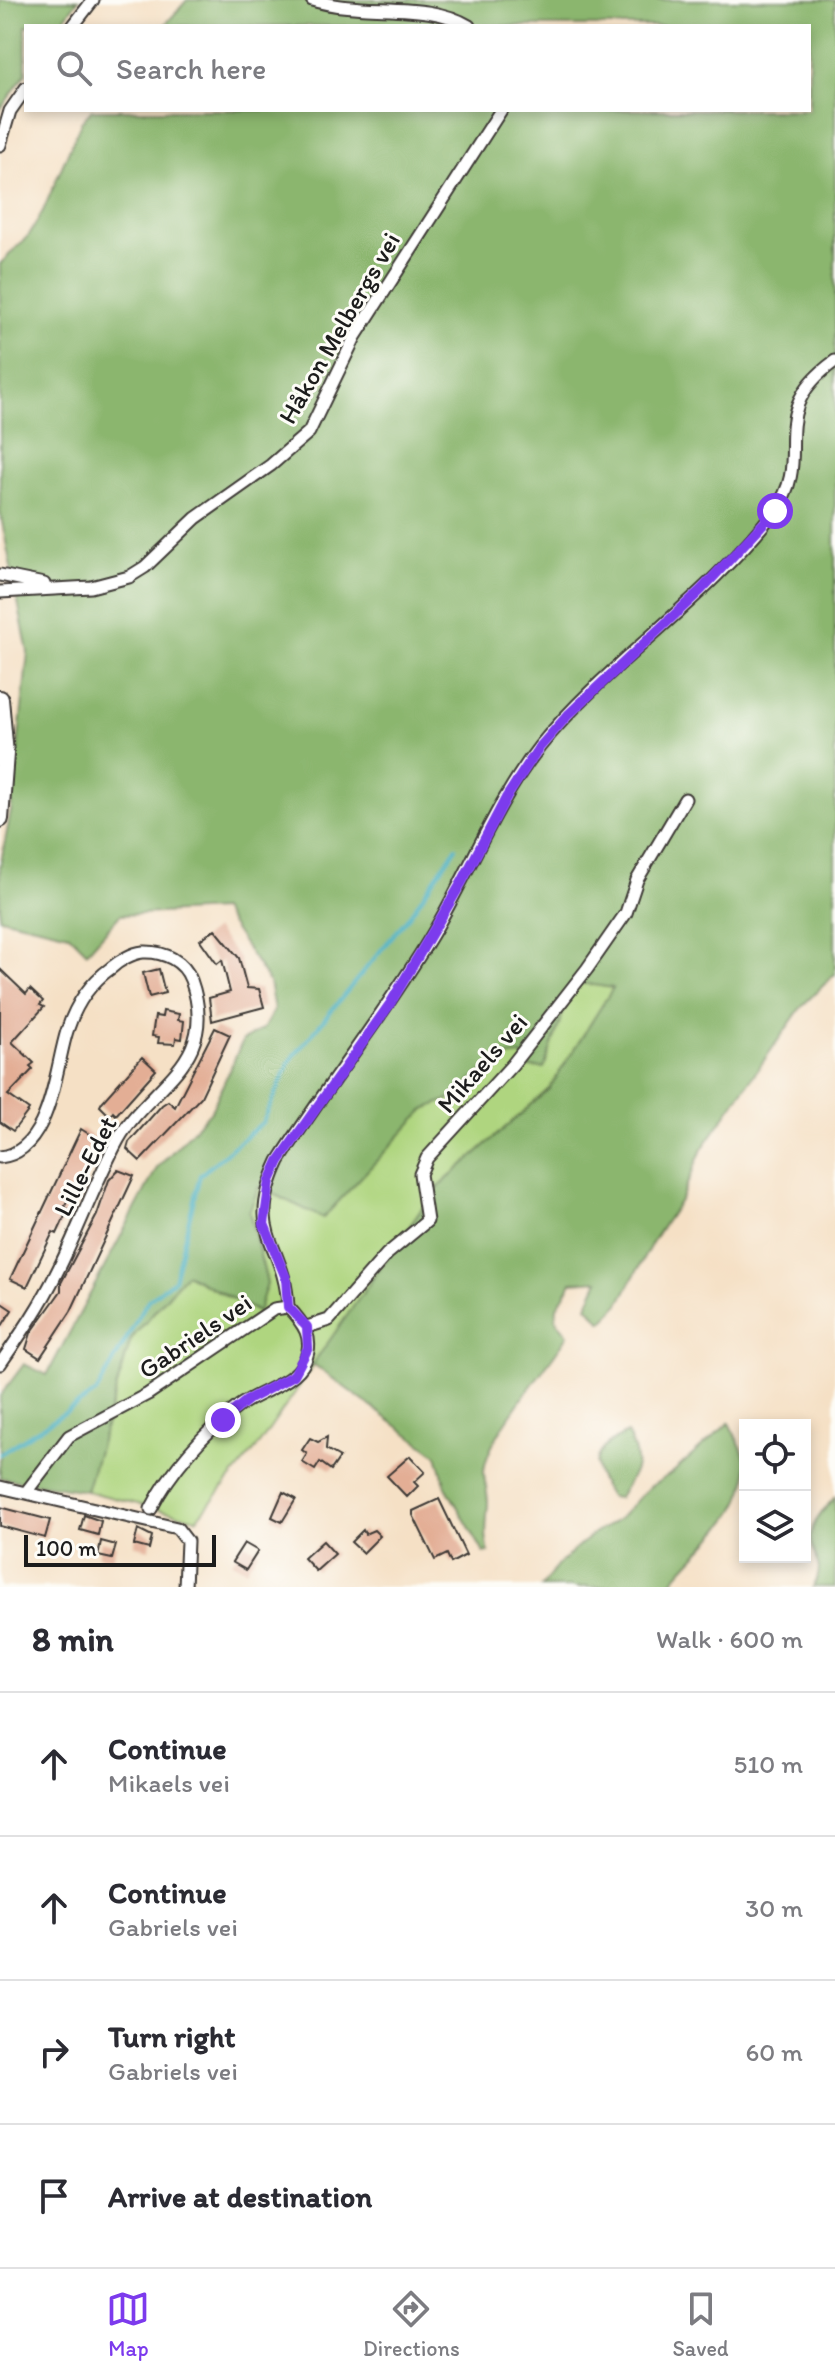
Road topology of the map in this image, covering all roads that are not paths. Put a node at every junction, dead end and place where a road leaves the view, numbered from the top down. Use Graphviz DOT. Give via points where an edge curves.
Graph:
graph roads {
  1 [pos="93,0"];
  2 [pos="312,0"];
  3 [pos="75,24"];
  4 [pos="467,24"];
  5 [pos="24,91"];
  6 [pos="500,112"];
  7 [pos="0,145"];
  8 [pos="835,361"];
  9 [pos="0,575"];
  10 [pos="53,587"];
  11 [pos="0,592"];
  12 [pos="0,699"];
  13 [pos="685,799"];
  14 [pos="0,819"];
  15 [pos="0,1157"];
  16 [pos="288,1307"];
  17 [pos="307,1327"];
  18 [pos="0,1364"];
  19 [pos="0,1487"];
  20 [pos="27,1491"];
  21 [pos="151,1509"];
  22 [pos="185,1587"];
  1 -- 3 [label="street"];
  2 -- 4 [label="street" via="344,8 428,3"];
  5 -- 7 [label="street" via="10,111"];
  6 -- 10 [label="street, Håkon Melbergs vei" via="355,337 309,432 129,577 91,587"];
  8 -- 16 [label="street" via="797,401 793,465 775,511 538,749 390,1004 279,1161 270,1181 264,1224 286,1278"];
  9 -- 10 [label="street"];
  10 -- 11 [label="street"];
  12 -- 14 [label="main road" via="5,754"];
  13 -- 17 [label="street, Mikaels vei" via="637,880 626,913 587,969 512,1065 427,1158 420,1174 427,1221 387,1254 329,1320"];
  15 -- 18 [label="street, Lille-Edet" via="22,1147 38,1131 49,1107 67,1029 98,977 142,952 182,964 194,990 197,1015 189,1054 120,1137 34,1317"];
  16 -- 17 [label="street, Gabriels vei"];
  16 -- 20 [label="street, Gabriels vei" via="274,1309 148,1394 69,1436"];
  17 -- 21 [label="street" via="308,1348 301,1367 223,1420 162,1488"];
  19 -- 20 [label="street"];
  20 -- 22 [label="street" via="177,1528 187,1541"];
}
